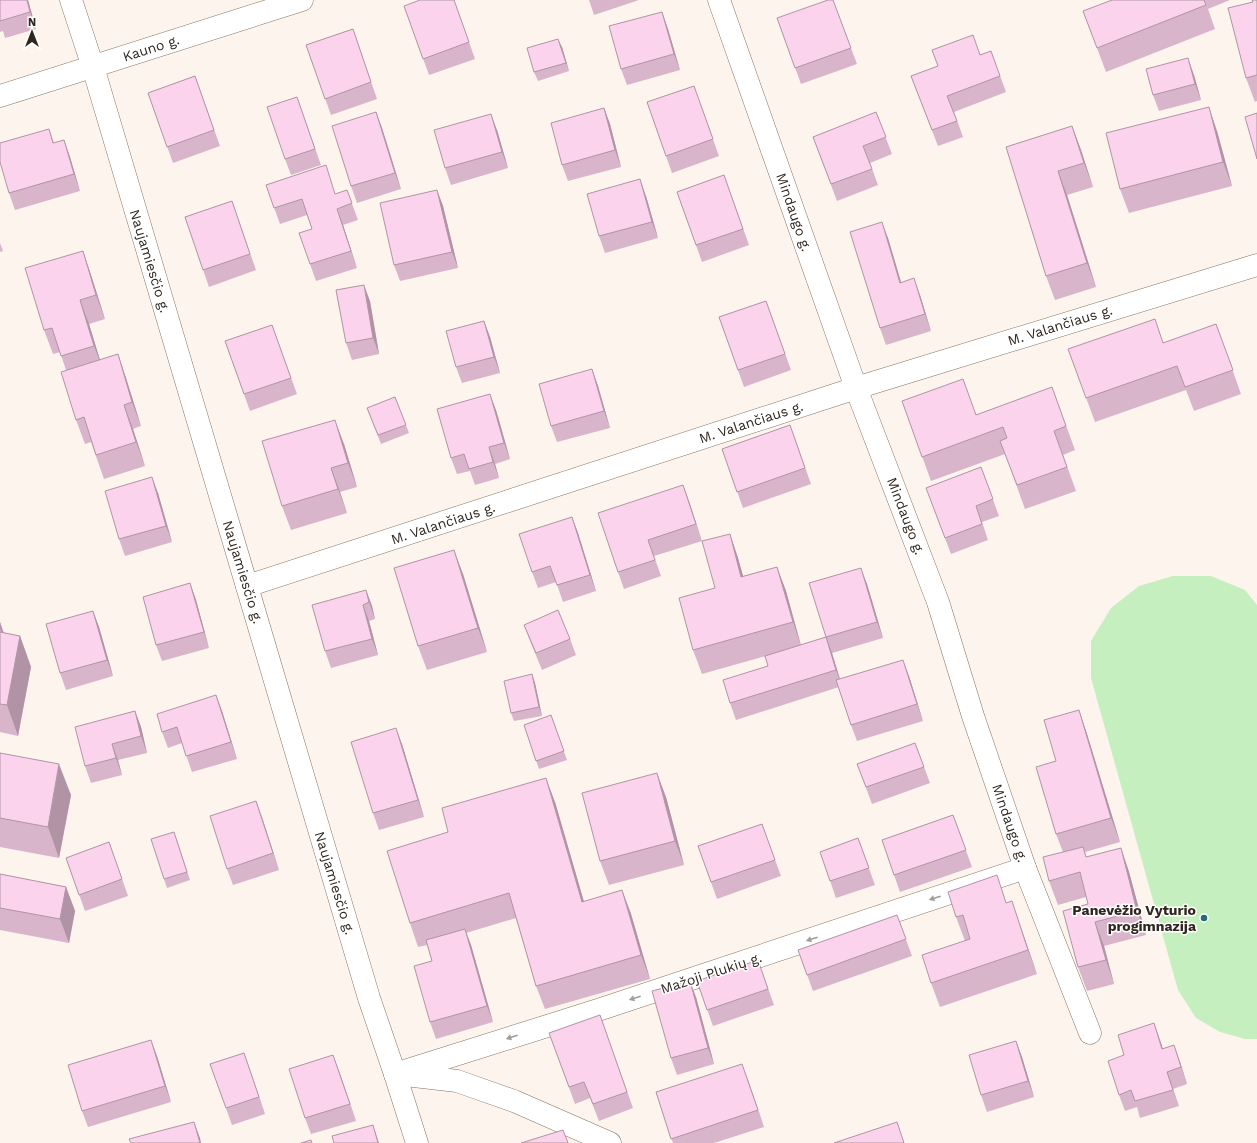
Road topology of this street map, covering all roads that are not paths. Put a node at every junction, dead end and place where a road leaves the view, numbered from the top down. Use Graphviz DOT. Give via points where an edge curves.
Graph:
graph roads {
  1 [pos="71,0"];
  2 [pos="302,0"];
  3 [pos="719,0"];
  4 [pos="93,67"];
  5 [pos="0,96"];
  6 [pos="1257,265"];
  7 [pos="856,388"];
  8 [pos="247,586"];
  9 [pos="1025,868"];
  10 [pos="1090,1033"];
  11 [pos="395,1074"];
  12 [pos="417,1143"];
  13 [pos="610,1143"];
  1 -- 4 [label="street, Naujamiesčio g."];
  2 -- 4 [label="street, Kauno g."];
  3 -- 7 [label="street, Mindaugo g."];
  4 -- 5 [label="street, Kauno g."];
  4 -- 8 [label="street, Naujamiesčio g."];
  6 -- 7 [label="street, M. Valančiaus g."];
  7 -- 8 [label="street, M. Valančiaus g."];
  7 -- 9 [label="street, Mindaugo g." via="938,602 973,716"];
  8 -- 11 [label="street, Naujamiesčio g." via="367,991"];
  9 -- 10 [label="street, Mindaugo g."];
  9 -- 11 [label="street, Mažoji Plukių g., one-way" via="598,1010"];
  11 -- 12 [label="street, Naujamiesčio g."];
  11 -- 13 [label="street" via="457,1081 514,1101"];
}
